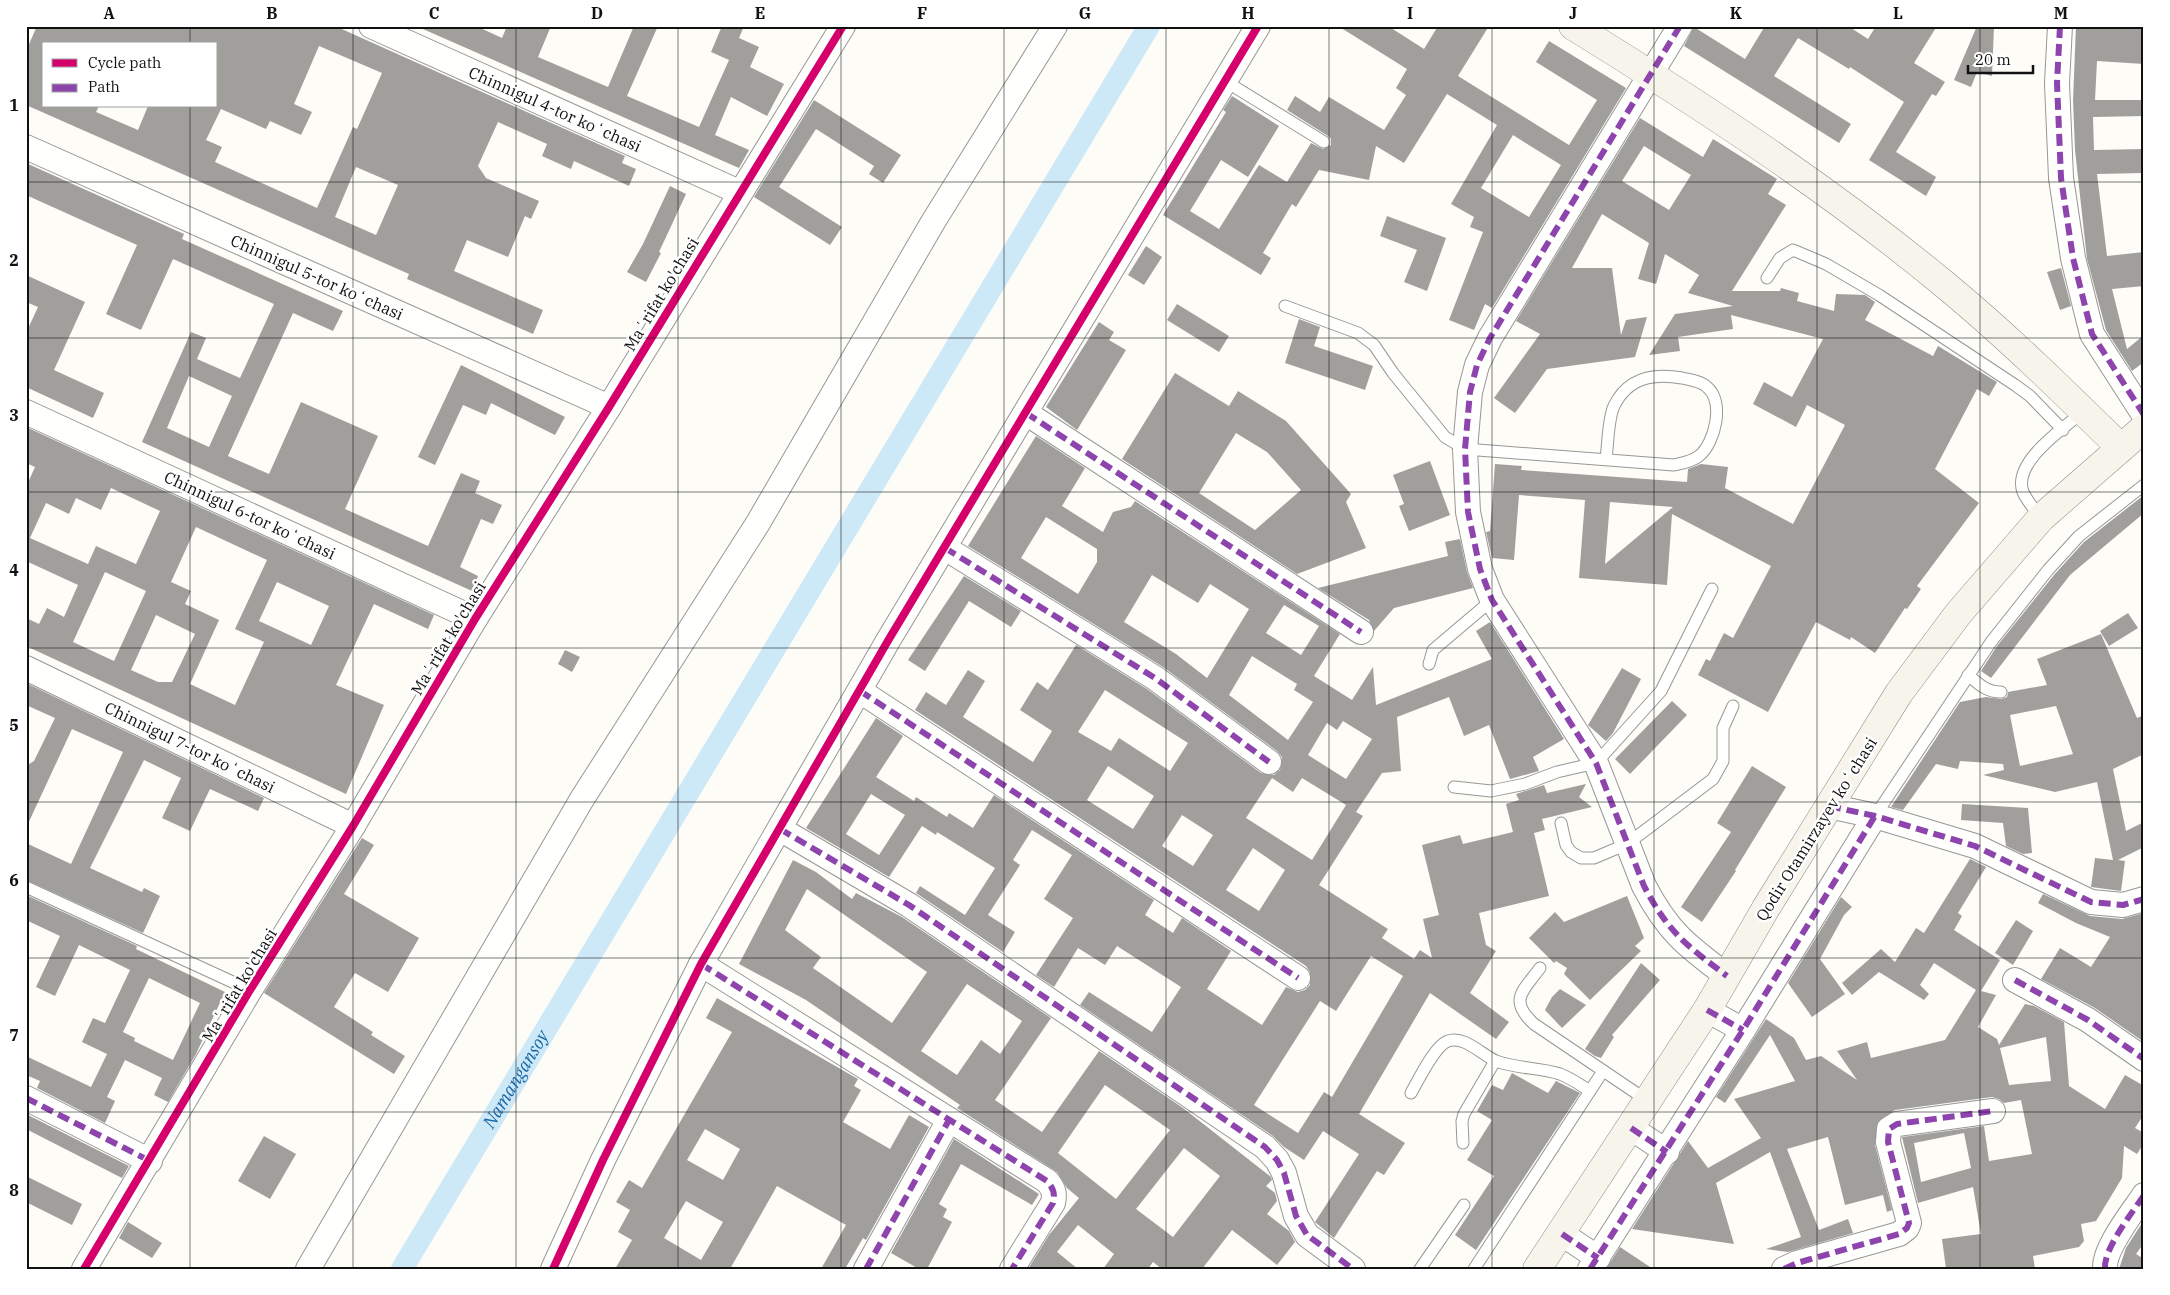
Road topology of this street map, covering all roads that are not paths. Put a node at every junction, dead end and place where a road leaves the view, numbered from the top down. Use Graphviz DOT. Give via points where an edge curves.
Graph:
graph roads {
  1 [pos="371,26"];
  2 [pos="843,26"];
  3 [pos="1055,26"];
  4 [pos="1258,26"];
  5 [pos="1573,26"];
  6 [pos="1680,26"];
  7 [pos="2060,26"];
  8 [pos="1651,74"];
  9 [pos="1225,81"];
  10 [pos="1324,142"];
  11 [pos="26,147"];
  12 [pos="739,192"];
  13 [pos="1767,278"];
  14 [pos="1285,306"];
  15 [pos="2038,386"];
  16 [pos="609,407"];
  17 [pos="2084,411"];
  18 [pos="26,412"];
  19 [pos="1026,412"];
  20 [pos="2144,415"];
  21 [pos="2144,428"];
  22 [pos="2063,430"];
  23 [pos="2121,448"];
  24 [pos="1465,449"];
  25 [pos="1606,459"];
  26 [pos="2144,485"];
  27 [pos="2041,518"];
  28 [pos="944,548"];
  29 [pos="1712,589"];
  30 [pos="1492,600"];
  31 [pos="475,619"];
  32 [pos="1361,632"];
  33 [pos="1429,664"];
  34 [pos="26,668"];
  35 [pos="1968,675"];
  36 [pos="860,691"];
  37 [pos="2001,692"];
  38 [pos="1733,706"];
  39 [pos="1269,762"];
  40 [pos="1596,763"];
  41 [pos="1454,787"];
  42 [pos="1829,806"];
  43 [pos="1875,816"];
  44 [pos="1561,823"];
  45 [pos="353,826"];
  46 [pos="780,829"];
  47 [pos="1627,844"];
  48 [pos="26,887"];
  49 [pos="2144,899"];
  50 [pos="702,964"];
  51 [pos="1540,968"];
  52 [pos="1727,976"];
  53 [pos="1298,978"];
  54 [pos="2015,980"];
  55 [pos="250,990"];
  56 [pos="1707,1010"];
  57 [pos="1743,1030"];
  58 [pos="2144,1058"];
  59 [pos="1495,1061"];
  60 [pos="1603,1070"];
  61 [pos="1590,1091"];
  62 [pos="1411,1093"];
  63 [pos="26,1098"];
  64 [pos="1648,1100"];
  65 [pos="1993,1111"];
  66 [pos="949,1120"];
  67 [pos="1631,1128"];
  68 [pos="1464,1143"];
  69 [pos="1667,1152"];
  70 [pos="150,1161"];
  71 [pos="2144,1195"];
  72 [pos="1464,1205"];
  73 [pos="1562,1234"];
  74 [pos="1594,1263"];
  75 [pos="84,1269"];
  76 [pos="308,1269"];
  77 [pos="553,1269"];
  78 [pos="866,1269"];
  79 [pos="1012,1269"];
  80 [pos="1353,1269"];
  81 [pos="1420,1269"];
  82 [pos="1474,1269"];
  83 [pos="1537,1269"];
  84 [pos="1784,1269"];
  85 [pos="2106,1269"];
  1 -- 12 [label="street, Chinnigul 4-tor koʻchasi"];
  2 -- 12 [label="street, Maʼrifat ko'chasi"];
  3 -- 76 [label="street" via="918,247 758,523 582,799"];
  4 -- 9 [label="street"];
  5 -- 8 [label="main road"];
  6 -- 8 [label="street"];
  7 -- 20 [label="street" via="2057,83 2061,178 2073,258 2092,334"];
  8 -- 15 [label="main road" via="1838,201 1943,283 2000,331"];
  8 -- 24 [label="street" via="1490,338 1477,365 1470,392"];
  9 -- 10 [label="lane"];
  9 -- 19 [label="street"];
  11 -- 16 [label="street, Chinnigul 5-tor koʻchasi"];
  12 -- 16 [label="street, Maʼrifat ko'chasi"];
  13 -- 15 [label="lane" via="1780,258 1793,250 1826,264"];
  14 -- 24 [label="lane" via="1358,333 1374,345 1445,437"];
  15 -- 17 [label="main road"];
  15 -- 22 [label="lane"];
  16 -- 31 [label="street, Maʼrifat ko'chasi"];
  17 -- 22 [label="lane"];
  17 -- 23 [label="main road"];
  18 -- 31 [label="street, Chinnigul 6-tor koʻchasi"];
  19 -- 28 [label="street"];
  19 -- 32 [label="street"];
  21 -- 23 [label="main road, Qodir Otamirzayev koʻchasi"];
  22 -- 27 [label="lane" via="2037,451 2023,470 2024,493"];
  23 -- 27 [label="main road, Qodir Otamirzayev koʻchasi"];
  24 -- 25 [label="lane"];
  24 -- 30 [label="street" via="1468,512 1480,569"];
  25 -- 25 [label="lane" via="1614,407 1633,384 1662,374 1707,386 1715,397 1717,410 1710,443 1690,462 1674,465"];
  26 -- 35 [label="lane" via="2079,536 1990,642"];
  27 -- 42 [label="main road, Qodir Otamirzayev koʻchasi" via="1958,614 1899,693"];
  28 -- 36 [label="street"];
  28 -- 39 [label="street" via="1155,678"];
  29 -- 40 [label="lane" via="1661,691"];
  30 -- 33 [label="lane" via="1433,650"];
  30 -- 40 [label="street"];
  31 -- 45 [label="street, Maʼrifat ko'chasi"];
  34 -- 45 [label="street, Chinnigul 7-tor koʻchasi"];
  35 -- 37 [label="lane" via="1983,688"];
  35 -- 43 [label="lane"];
  36 -- 46 [label="street"];
  36 -- 53 [label="street"];
  38 -- 47 [label="lane" via="1723,728 1724,761 1713,779"];
  40 -- 41 [label="lane" via="1491,791"];
  40 -- 47 [label="street"];
  42 -- 43 [label="street"];
  42 -- 52 [label="main road, Qodir Otamirzayev koʻchasi"];
  43 -- 49 [label="street" via="1975,846 2091,902 2123,905"];
  43 -- 57 [label="street"];
  44 -- 47 [label="lane" via="1566,845 1581,858 1594,858"];
  45 -- 55 [label="street, Maʼrifat ko'chasi"];
  46 -- 50 [label="street"];
  46 -- 80 [label="street" via="909,906 1265,1147 1284,1173 1296,1216 1307,1236"];
  47 -- 52 [label="street" via="1644,886 1666,924 1682,941"];
  48 -- 55 [label="lane"];
  50 -- 66 [label="street"];
  50 -- 77 [label="street" via="603,1160"];
  51 -- 60 [label="lane" via="1521,993 1522,1013"];
  52 -- 56 [label="main road, Qodir Otamirzayev koʻchasi"];
  54 -- 58 [label="street" via="2088,1020"];
  55 -- 70 [label="street, Maʼrifat ko'chasi"];
  56 -- 57 [label="street"];
  56 -- 64 [label="main road, Qodir Otamirzayev koʻchasi"];
  57 -- 69 [label="street"];
  59 -- 61 [label="lane" via="1526,1070 1559,1074"];
  59 -- 62 [label="lane" via="1461,1041 1446,1041"];
  59 -- 68 [label="lane" via="1464,1114"];
  60 -- 61 [label="lane"];
  60 -- 64 [label="lane"];
  61 -- 82 [label="lane"];
  63 -- 70 [label="street"];
  64 -- 67 [label="main road, Qodir Otamirzayev koʻchasi"];
  65 -- 84 [label="street" via="1897,1124 1889,1129 1888,1142 1909,1223 1907,1228 1899,1234 1797,1262"];
  66 -- 78 [label="street"];
  66 -- 79 [label="street" via="1047,1181 1053,1188 1052,1203"];
  67 -- 69 [label="street"];
  67 -- 73 [label="main road, Qodir Otamirzayev koʻchasi"];
  69 -- 74 [label="street"];
  70 -- 75 [label="street, Maʼrifat ko'chasi"];
  71 -- 85 [label="street" via="2112,1246 2106,1258"];
  72 -- 81 [label="lane"];
  73 -- 74 [label="street"];
  73 -- 83 [label="main road, Qodir Otamirzayev koʻchasi"];
}
